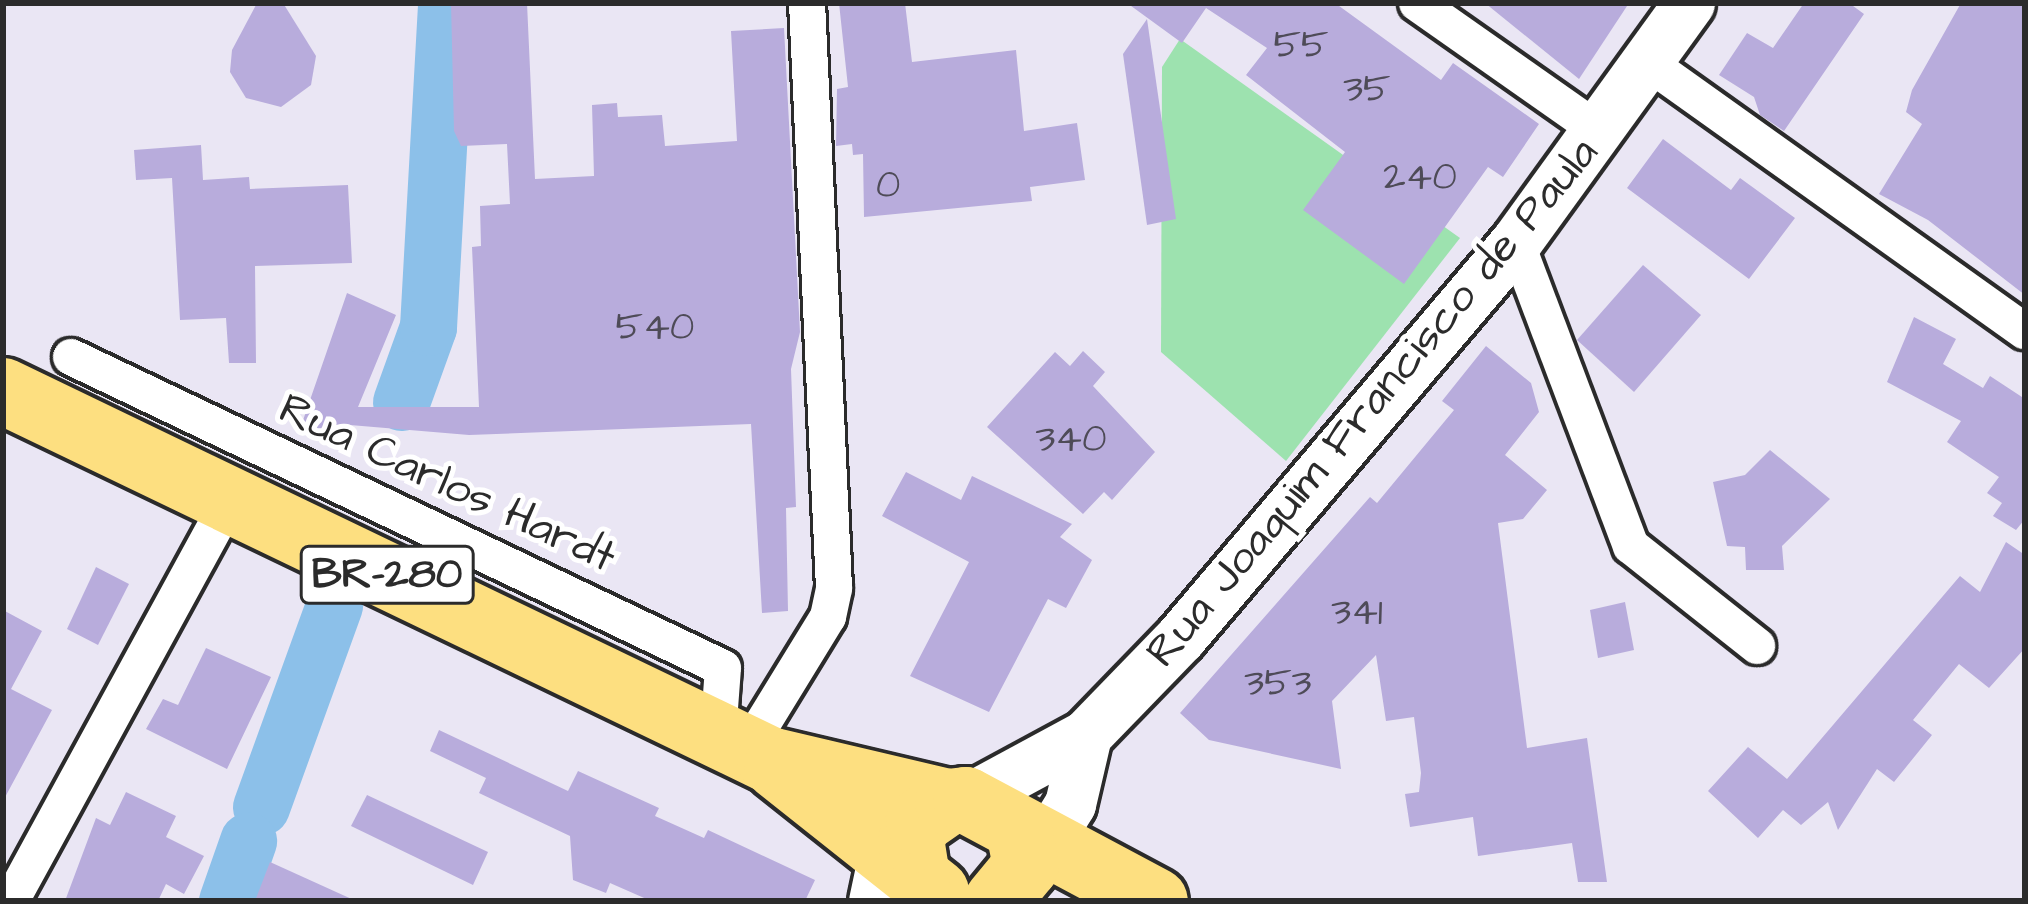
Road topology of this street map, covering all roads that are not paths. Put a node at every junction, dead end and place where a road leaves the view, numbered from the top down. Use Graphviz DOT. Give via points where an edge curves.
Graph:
graph roads {
  1 [pos="807,3"];
  2 [pos="1417,3"];
  3 [pos="1689,3"];
  4 [pos="1650,64"];
  5 [pos="1602,133"];
  6 [pos="1516,242"];
  7 [pos="2025,331"];
  8 [pos="71,357"];
  9 [pos="3,391"];
  10 [pos="230,500"];
  11 [pos="1757,646"];
  12 [pos="1086,735"];
  13 [pos="745,748"];
  14 [pos="966,859"];
  15 [pos="1148,897"];
  16 [pos="11,901"];
  1 -- 13 [label="street" via="834,588 828,617"];
  2 -- 5 [label="street"];
  3 -- 4 [label="street, Rua Joaquim Francisco de Paula"];
  4 -- 5 [label="street, Rua Joaquim Francisco de Paula"];
  4 -- 7 [label="street"];
  5 -- 6 [label="street, Rua Joaquim Francisco de Paula"];
  6 -- 11 [label="street" via="1631,546"];
  6 -- 12 [label="street, Rua Joaquim Francisco de Paula" via="1180,638"];
  8 -- 13 [label="street, Rua Carlos Hardt" via="723,668"];
  9 -- 10 [label="highway, BR-280"];
  10 -- 13 [label="highway, BR-280"];
  10 -- 16 [label="street"];
  12 -- 14 [label="street"];
  12 -- 14 [label="street, Rua Joaquim Francisco de Paula"];
  13 -- 14 [label="highway, BR-280"];
  14 -- 15 [label="highway, BR-280"];
}
